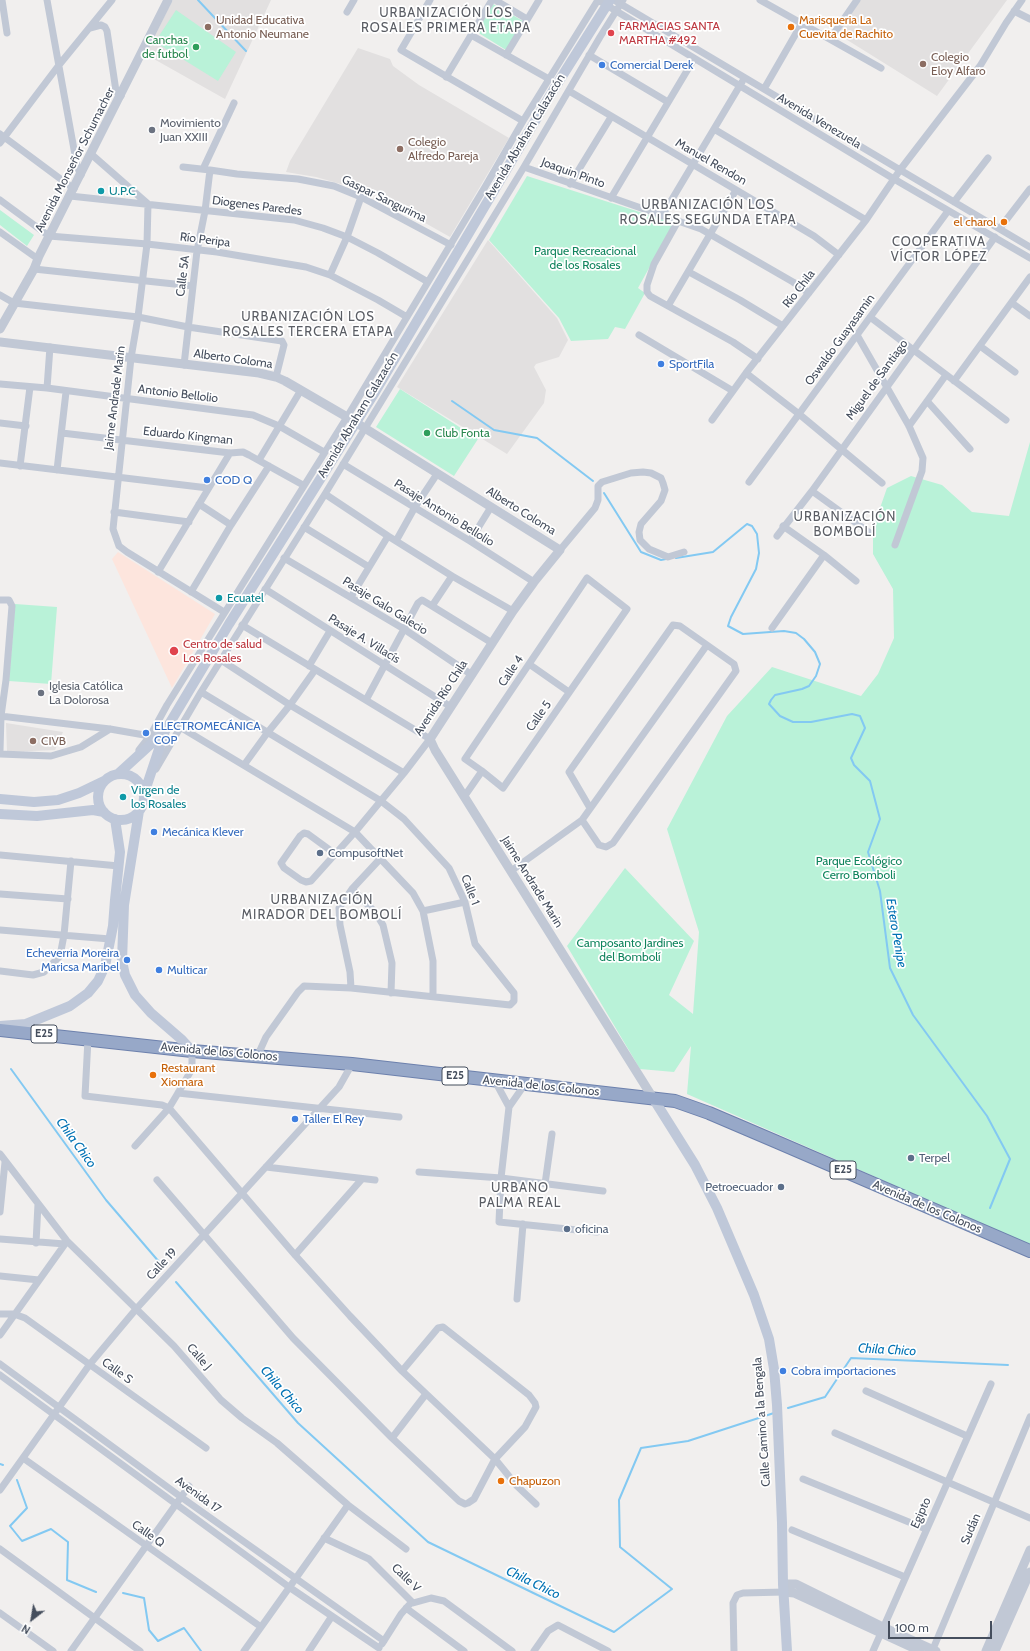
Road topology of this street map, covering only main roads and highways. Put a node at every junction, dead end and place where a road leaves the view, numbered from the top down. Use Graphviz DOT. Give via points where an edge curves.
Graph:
graph roads {
  1 [pos="610,1"];
  2 [pos="165,731"];
  3 [pos="118,774"];
  4 [pos="104,781"];
  5 [pos="144,794"];
  6 [pos="0,799"];
  7 [pos="139,811"];
  8 [pos="104,812"];
  9 [pos="0,814"];
  10 [pos="115,818"];
  11 [pos="0,1026"];
  12 [pos="0,1030"];
  13 [pos="192,1051"];
  14 [pos="653,1098"];
  15 [pos="1030,1252"];
  16 [pos="787,1651"];
  1 -- 2 [label="main road, Avenida Abraham Calazacón" via="554,89 360,425 229,624"];
  2 -- 3 [label="main road, Avenida Abraham Calazacón"];
  2 -- 5 [label="main road, Avenida Abraham Calazacón"];
  3 -- 4 [label="main road"];
  3 -- 5 [label="main road" via="133,777"];
  4 -- 6 [label="main road" via="58,800 34,802"];
  4 -- 8 [label="main road" via="98,794"];
  5 -- 7 [label="main road"];
  7 -- 10 [label="main road" via="126,819"];
  7 -- 13 [label="main road" via="124,906 122,960 125,975 135,995"];
  8 -- 9 [label="main road" via="93,810 37,816"];
  8 -- 10 [label="main road"];
  10 -- 11 [label="main road" via="120,852 119,866 110,939 105,966 98,981 88,993 70,1006 26,1024"];
  12 -- 13 [label="highway, Avenida de los Colonos / E25"];
  13 -- 14 [label="highway, Avenida de los Colonos / E25" via="352,1064"];
  14 -- 15 [label="highway, Avenida de los Colonos / E25" via="675,1101 709,1113"];
  14 -- 16 [label="main road, Calle Camino a la Bengala" via="695,1166 717,1208 754,1295 768,1339 777,1405 782,1523 781,1589"];
}
